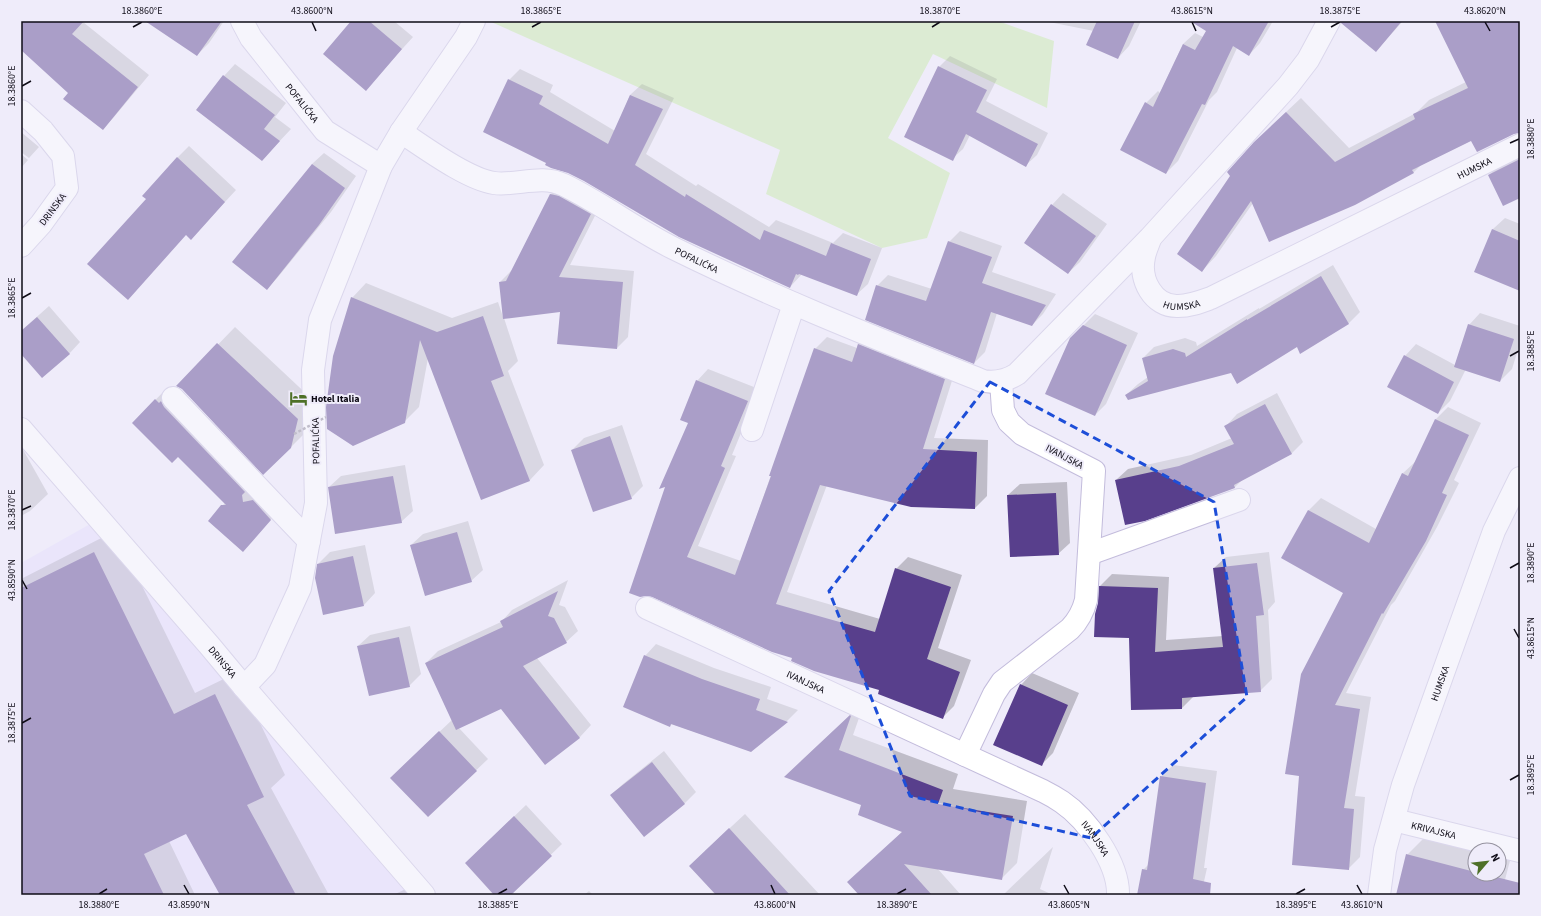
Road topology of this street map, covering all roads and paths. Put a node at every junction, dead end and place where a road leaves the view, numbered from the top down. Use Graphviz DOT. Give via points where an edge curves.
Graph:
graph roads {
  1 [pos="242,21"];
  2 [pos="474,21"];
  3 [pos="1328,21"];
  4 [pos="21,111"];
  5 [pos="401,132"];
  6 [pos="1520,145"];
  7 [pos="381,166"];
  8 [pos="1150,238"];
  9 [pos="21,246"];
  10 [pos="794,304"];
  11 [pos="1001,381"];
  12 [pos="173,398"];
  13 [pos="326,417"];
  14 [pos="21,430"];
  15 [pos="752,430"];
  16 [pos="294,434"];
  17 [pos="1520,478"];
  18 [pos="1239,500"];
  19 [pos="309,541"];
  20 [pos="1089,554"];
  21 [pos="647,608"];
  22 [pos="244,687"];
  23 [pos="965,755"];
  24 [pos="1394,820"];
  25 [pos="1520,851"];
  26 [pos="424,895"];
  27 [pos="1118,895"];
  28 [pos="1379,895"];
  1 -- 7 [label="street, POFALIĆKA" via="251,38 325,131"];
  2 -- 5 [label="street, POFALIĆKA" via="466,37"];
  3 -- 8 [label="street, HUMSKA" via="1308,60 1288,86"];
  4 -- 9 [label="street, DRINSKA" via="43,130 63,156 68,188"];
  5 -- 7 [label="street, POFALIĆKA"];
  5 -- 10 [label="street, POFALIĆKA" via="469,174 493,182 541,180 562,184 671,247"];
  6 -- 8 [label="street, HUMSKA" via="1218,295 1194,304 1176,307 1161,301 1149,291 1143,275 1144,258"];
  7 -- 19 [label="street, POFALIĆKA" via="320,320 313,370 316,502"];
  8 -- 11 [label="street" via="1017,374"];
  10 -- 11 [label="street, POFALIĆKA" via="983,381"];
  10 -- 15 [label="street"];
  11 -- 20 [label="street, IVANJSKA" via="1003,410 1022,434 1094,471"];
  12 -- 19 [label="street"];
  13 -- 16 [label="path, bridge"];
  14 -- 22 [label="street, DRINSKA"];
  17 -- 24 [label="street, HUMSKA" via="1494,531 1403,785"];
  18 -- 20 [label="street"];
  19 -- 22 [label="street, POFALIĆKA" via="300,588 265,665"];
  20 -- 23 [label="street, IVANJSKA" via="1086,600 1078,622 1002,682"];
  21 -- 23 [label="street, IVANJSKA"];
  22 -- 26 [label="street, DRINSKA"];
  23 -- 27 [label="street, IVANJSKA" via="1063,802 1080,818 1106,852 1114,871"];
  24 -- 25 [label="street, KRIVAJSKA"];
  24 -- 28 [label="street, HUMSKA" via="1385,850"];
}
